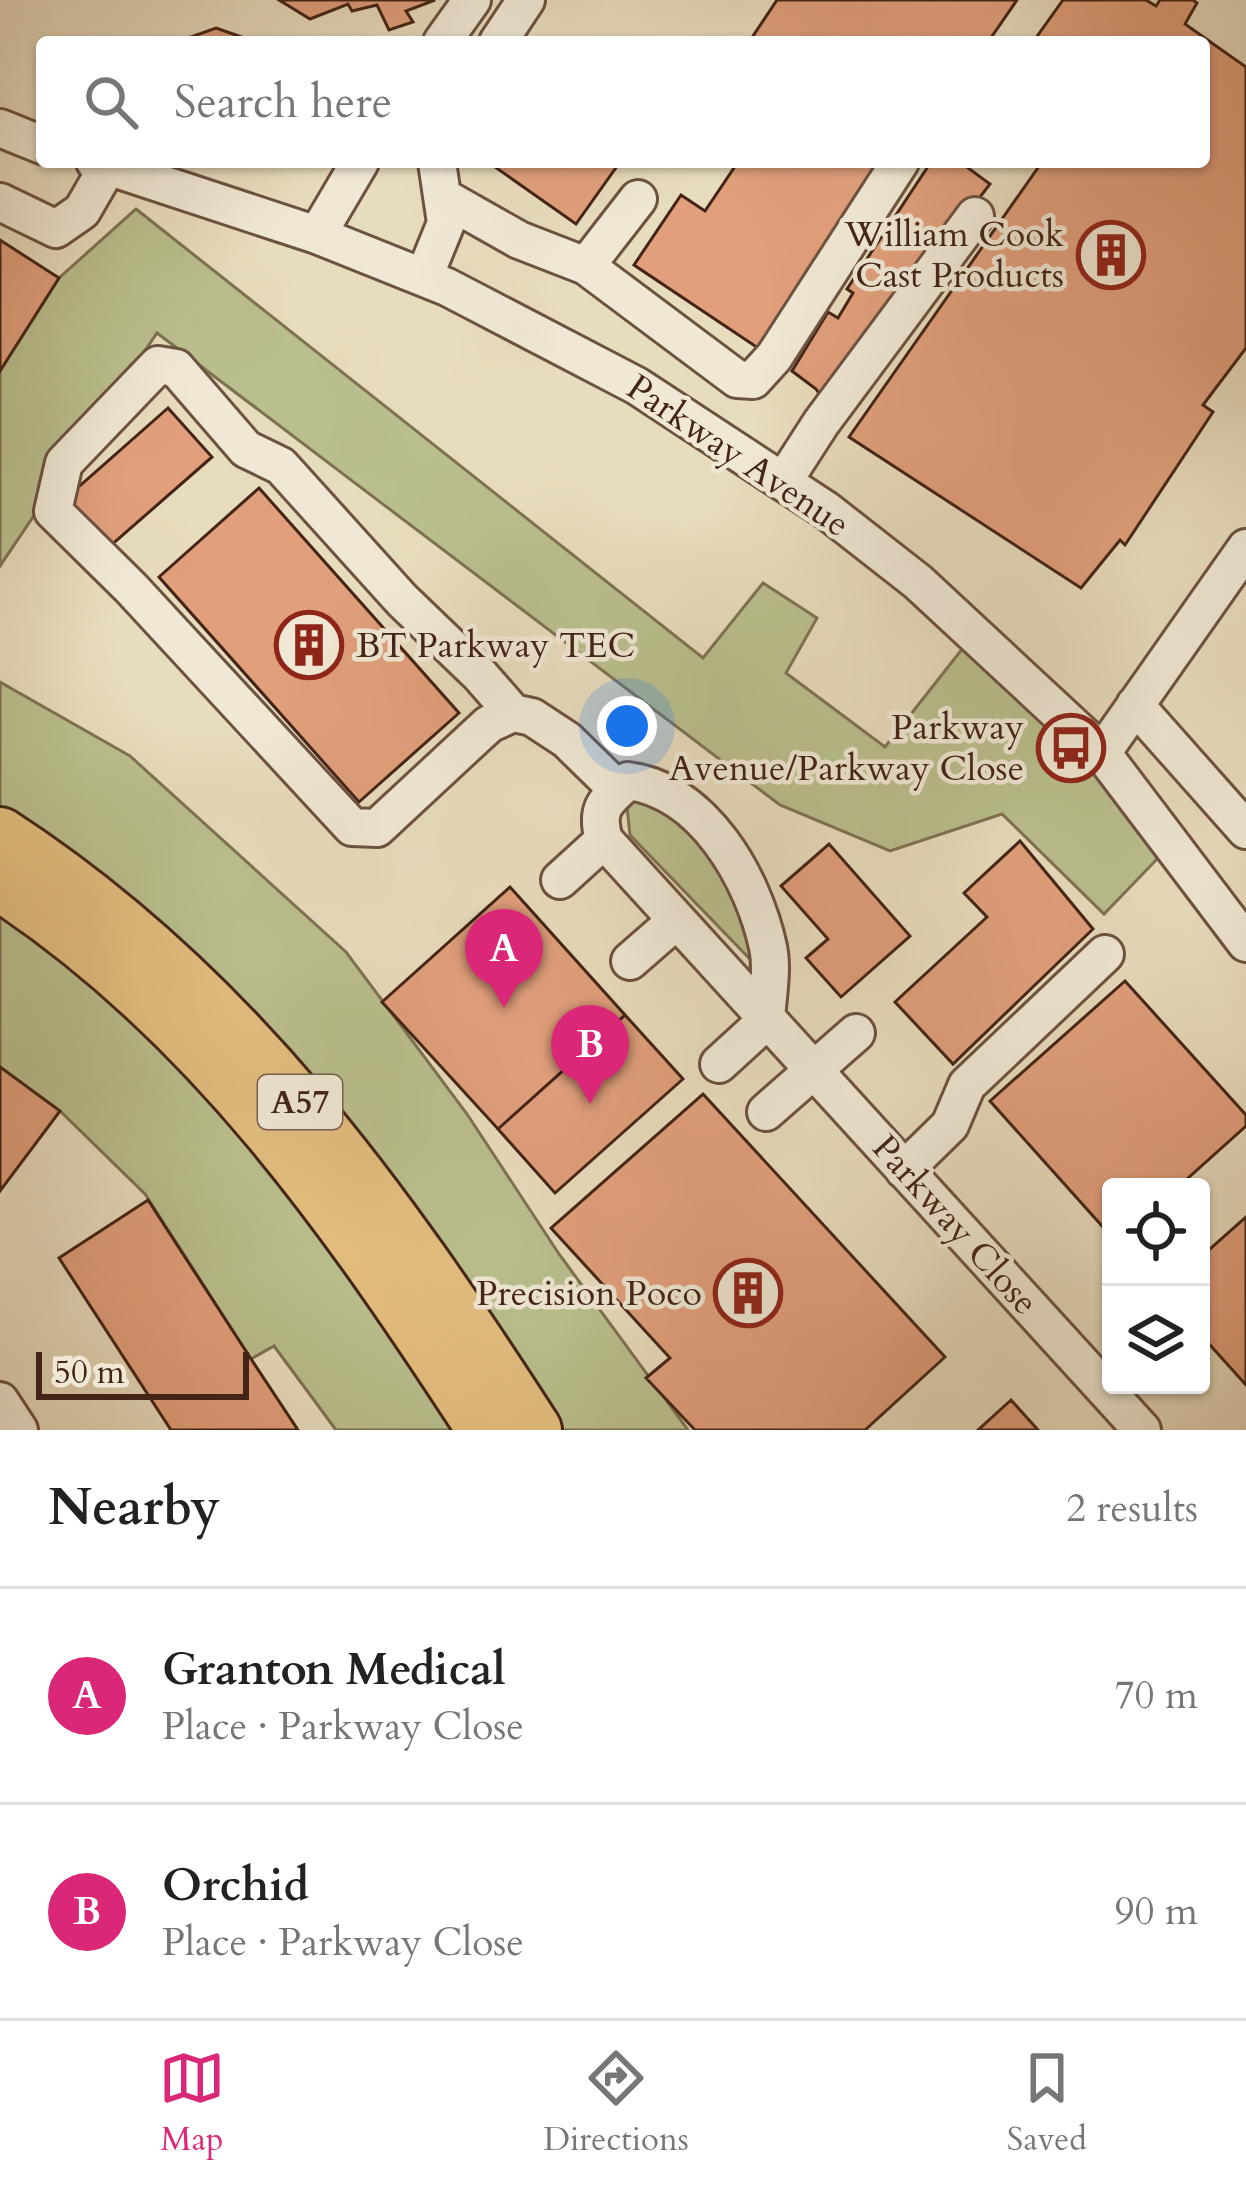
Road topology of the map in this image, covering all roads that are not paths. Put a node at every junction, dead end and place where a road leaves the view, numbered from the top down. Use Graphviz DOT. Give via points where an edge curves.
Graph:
graph roads {
  1 [pos="472,0"];
  2 [pos="526,0"];
  3 [pos="446,36"];
  4 [pos="502,36"];
  5 [pos="0,128"];
  6 [pos="36,143"];
  7 [pos="100,168"];
  8 [pos="114,168"];
  9 [pos="356,168"];
  10 [pos="896,168"];
  11 [pos="440,180"];
  12 [pos="638,199"];
  13 [pos="0,202"];
  14 [pos="975,216"];
  15 [pos="317,235"];
  16 [pos="586,266"];
  17 [pos="424,277"];
  18 [pos="783,482"];
  19 [pos="1246,548"];
  20 [pos="1135,705"];
  21 [pos="513,713"];
  22 [pos="1102,753"];
  23 [pos="635,787"];
  24 [pos="1246,830"];
  25 [pos="0,835"];
  26 [pos="604,840"];
  27 [pos="560,880"];
  28 [pos="0,883"];
  29 [pos="676,920"];
  30 [pos="1246,943"];
  31 [pos="1105,954"];
  32 [pos="630,961"];
  33 [pos="766,1022"];
  34 [pos="856,1033"];
  35 [pos="719,1064"];
  36 [pos="812,1069"];
  37 [pos="766,1112"];
  38 [pos="904,1169"];
  39 [pos="0,1401"];
  40 [pos="19,1430"];
  41 [pos="485,1430"];
  42 [pos="534,1430"];
  43 [pos="1142,1430"];
  1 -- 3 [label="street"];
  2 -- 4 [label="street"];
  5 -- 6 [label="street"];
  7 -- 13 [label="street" via="82,211 56,229"];
  8 -- 15 [label="street, Parkway Avenue"];
  9 -- 15 [label="street"];
  10 -- 16 [label="street" via="753,380 737,379"];
  11 -- 16 [label="street" via="519,240"];
  11 -- 17 [label="street" via="446,223"];
  12 -- 16 [label="street"];
  14 -- 18 [label="street"];
  15 -- 17 [label="street, Parkway Avenue"];
  17 -- 18 [label="street, Parkway Avenue" via="546,355 637,386"];
  18 -- 22 [label="street, Parkway Avenue" via="917,582"];
  19 -- 20 [label="street"];
  20 -- 22 [label="street"];
  20 -- 24 [label="street"];
  21 -- 21 [label="street" via="489,724 377,828 352,827 52,512 64,463 158,365 176,368 246,449 281,466"];
  21 -- 23 [label="street" via="532,717"];
  22 -- 30 [label="street, Parkway Avenue"];
  23 -- 26 [label="street" via="606,801 599,820"];
  23 -- 33 [label="street" via="682,802 739,864 769,950"];
  25 -- 42 [label="highway, A57" via="117,919 283,1080 368,1183"];
  26 -- 27 [label="street"];
  26 -- 29 [label="street, Parkway Close"];
  28 -- 41 [label="highway, A57" via="97,954 246,1098 392,1287"];
  29 -- 32 [label="street"];
  29 -- 33 [label="street, Parkway Close"];
  31 -- 38 [label="street" via="967,1085 950,1125"];
  33 -- 35 [label="street"];
  33 -- 36 [label="street, Parkway Close"];
  34 -- 36 [label="street"];
  36 -- 37 [label="street"];
  36 -- 38 [label="street, Parkway Close"];
  38 -- 43 [label="street, Parkway Close"];
  39 -- 40 [label="street"];
}
